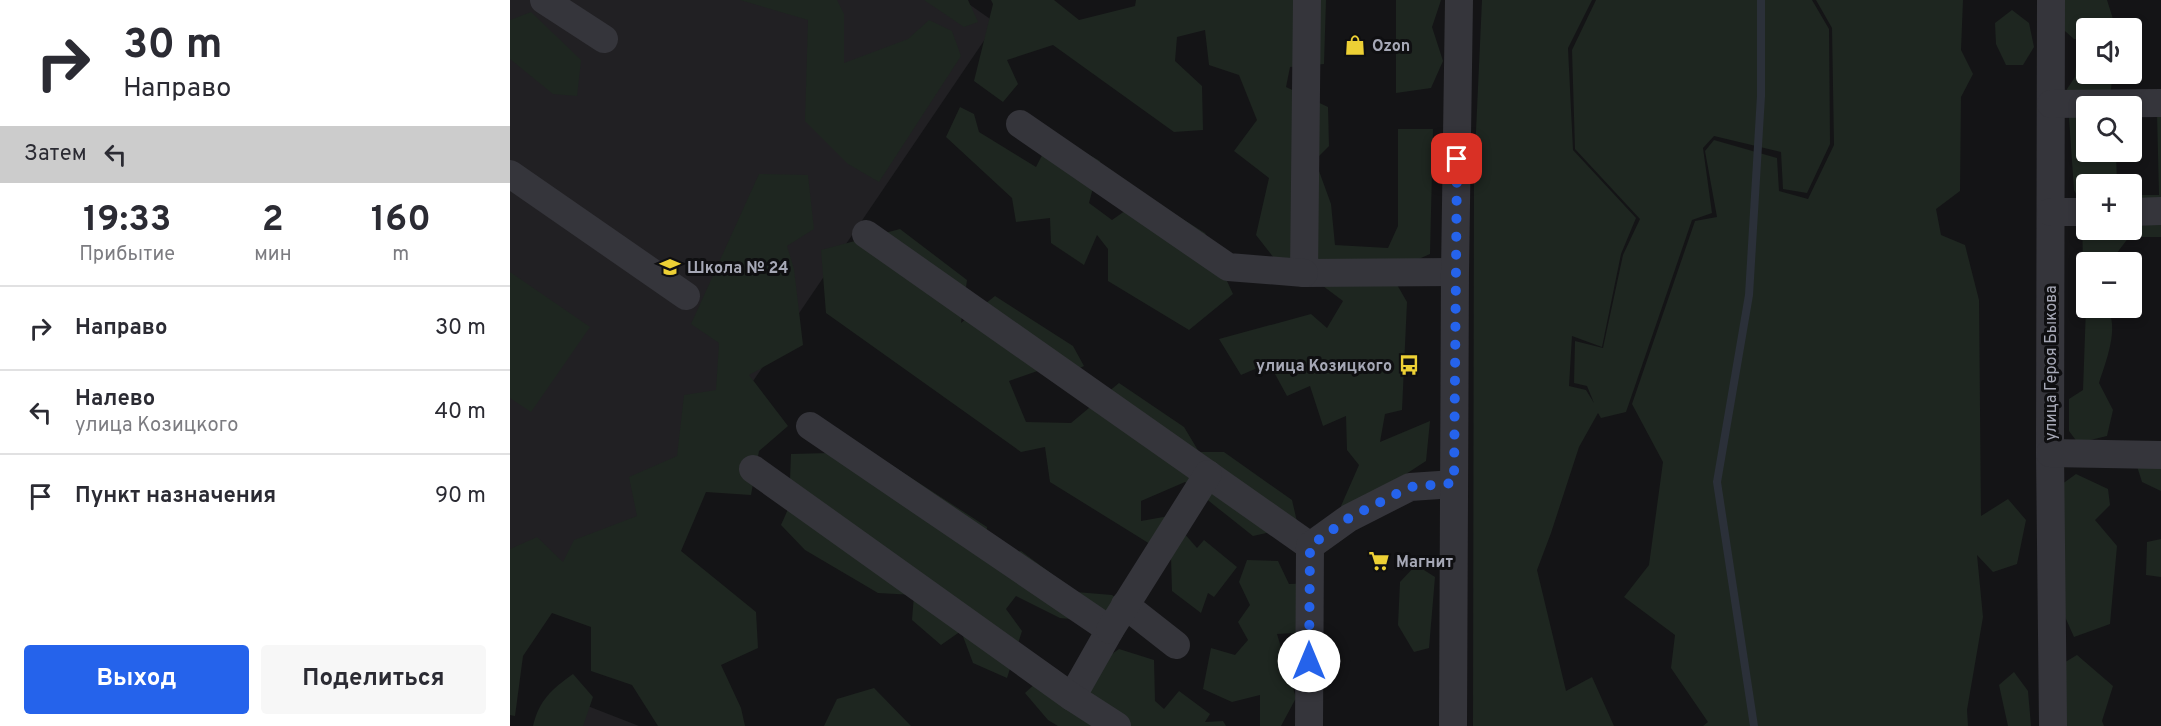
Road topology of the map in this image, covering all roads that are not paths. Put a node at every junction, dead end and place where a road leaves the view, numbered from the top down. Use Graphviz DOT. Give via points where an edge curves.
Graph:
graph roads {
  1 [pos="544,0"];
  2 [pos="1307,0"];
  3 [pos="1459,0"];
  4 [pos="2050,0"];
  5 [pos="604,39"];
  6 [pos="2161,103"];
  7 [pos="2051,104"];
  8 [pos="1020,124"];
  9 [pos="510,174"];
  10 [pos="2161,211"];
  11 [pos="2051,212"];
  12 [pos="2076,212"];
  13 [pos="2142,212"];
  14 [pos="866,234"];
  15 [pos="1455,272"];
  16 [pos="1304,273"];
  17 [pos="686,296"];
  18 [pos="810,426"];
  19 [pos="2050,453"];
  20 [pos="2161,455"];
  21 [pos="753,469"];
  22 [pos="1208,474"];
  23 [pos="1454,483"];
  24 [pos="1310,546"];
  25 [pos="1125,605"];
  26 [pos="1110,630"];
  27 [pos="1176,645"];
  28 [pos="1072,697"];
  29 [pos="1117,726"];
  30 [pos="1309,726"];
  31 [pos="1453,726"];
  32 [pos="2053,726"];
  1 -- 5 [label="street"];
  2 -- 16 [label="street"];
  3 -- 15 [label="street"];
  4 -- 7 [label="street, улица Героя Быкова"];
  6 -- 7 [label="street"];
  7 -- 11 [label="street, улица Героя Быкова"];
  8 -- 16 [label="street" via="1228,267"];
  9 -- 17 [label="street"];
  10 -- 13 [label="street"];
  11 -- 12 [label="street"];
  11 -- 19 [label="street, улица Героя Быкова"];
  14 -- 22 [label="street"];
  15 -- 16 [label="street"];
  15 -- 23 [label="street"];
  18 -- 26 [label="street"];
  19 -- 20 [label="street"];
  19 -- 32 [label="street, улица Героя Быкова"];
  21 -- 28 [label="street"];
  22 -- 24 [label="street"];
  22 -- 25 [label="street"];
  23 -- 24 [label="street" via="1410,487 1349,518"];
  23 -- 31 [label="street"];
  24 -- 30 [label="street"];
  25 -- 26 [label="street"];
  25 -- 27 [label="street"];
  26 -- 28 [label="street"];
  28 -- 29 [label="street"];
}
